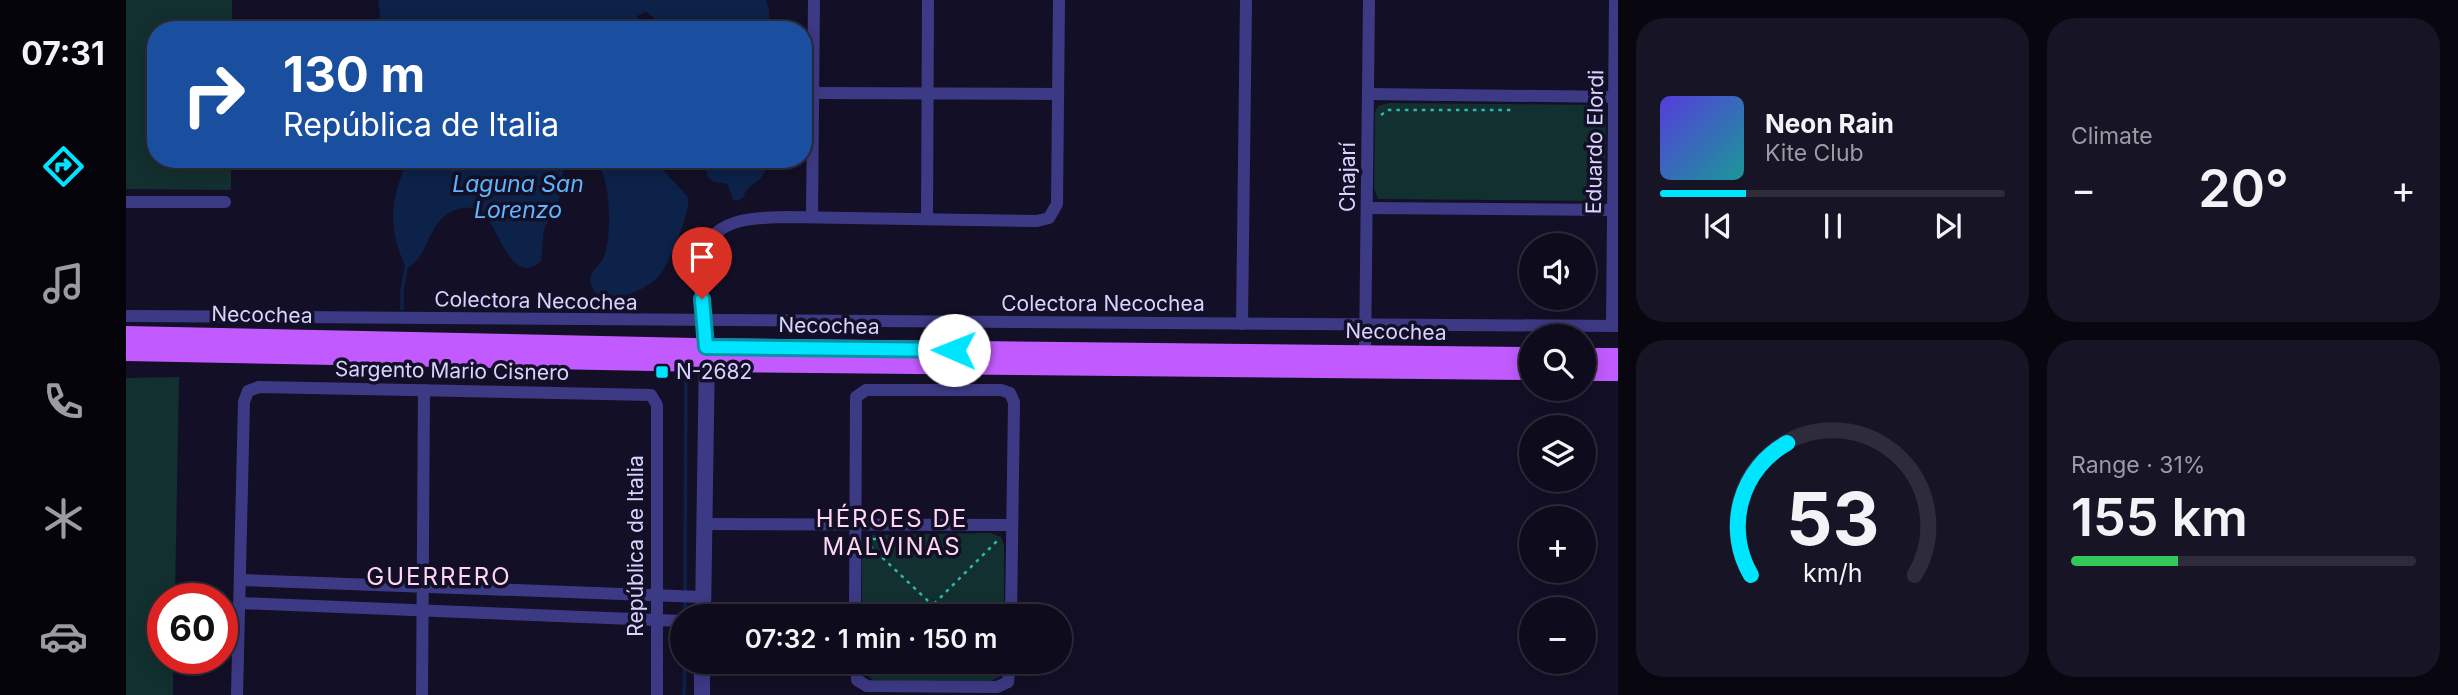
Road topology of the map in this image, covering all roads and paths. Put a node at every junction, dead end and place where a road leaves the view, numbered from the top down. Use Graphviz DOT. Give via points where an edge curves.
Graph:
graph roads {
  1 [pos="814,0"];
  2 [pos="929,0"];
  3 [pos="1059,0"];
  4 [pos="1245,0"];
  5 [pos="1369,0"];
  6 [pos="1615,0"];
  7 [pos="813,93"];
  8 [pos="928,93"];
  9 [pos="1058,94"];
  10 [pos="1368,94"];
  11 [pos="1616,97"];
  12 [pos="1525,110"];
  13 [pos="1379,116"];
  14 [pos="126,202"];
  15 [pos="225,202"];
  16 [pos="1367,208"];
  17 [pos="1616,210"];
  18 [pos="812,216"];
  19 [pos="927,219"];
  20 [pos="126,316"];
  21 [pos="704,321"];
  22 [pos="1242,324"];
  23 [pos="1366,324"];
  24 [pos="1615,326"];
  25 [pos="126,335"];
  26 [pos="126,352"];
  27 [pos="1365,354"];
  28 [pos="706,355"];
  29 [pos="1519,356"];
  30 [pos="1596,357"];
  31 [pos="1618,357"];
  32 [pos="1519,371"];
  33 [pos="1596,372"];
  34 [pos="1618,372"];
  35 [pos="424,390"];
  36 [pos="654,398"];
  37 [pos="704,524"];
  38 [pos="855,525"];
  39 [pos="1012,525"];
  40 [pos="900,538"];
  41 [pos="997,541"];
  42 [pos="869,545"];
  43 [pos="865,552"];
  44 [pos="240,580"];
  45 [pos="423,587"];
  46 [pos="657,596"];
  47 [pos="703,597"];
  48 [pos="239,603"];
  49 [pos="703,604"];
  50 [pos="855,604"];
  51 [pos="931,604"];
  52 [pos="935,604"];
  53 [pos="1011,604"];
  54 [pos="422,610"];
  55 [pos="657,620"];
  56 [pos="670,621"];
  57 [pos="702,674"];
  58 [pos="856,674"];
  59 [pos="1009,674"];
  60 [pos="237,695"];
  61 [pos="422,695"];
  62 [pos="657,695"];
  63 [pos="702,695"];
  1 -- 7 [label="street"];
  2 -- 8 [label="street"];
  3 -- 9 [label="street"];
  4 -- 22 [label="street"];
  5 -- 10 [label="street, Chajarí"];
  6 -- 11 [label="street, Eduardo Elordi"];
  7 -- 8 [label="street"];
  7 -- 18 [label="street"];
  8 -- 9 [label="street"];
  8 -- 19 [label="street"];
  9 -- 19 [label="street" via="1058,204 1049,218"];
  10 -- 11 [label="street"];
  10 -- 16 [label="street, Chajarí"];
  11 -- 17 [label="street, Eduardo Elordi"];
  12 -- 13 [label="path" via="1388,110"];
  14 -- 15 [label="street"];
  16 -- 17 [label="street"];
  16 -- 23 [label="street, Chajarí"];
  17 -- 24 [label="street, Eduardo Elordi"];
  18 -- 19 [label="street"];
  18 -- 21 [label="street" via="739,221 715,233 701,258"];
  20 -- 21 [label="street, Colectora Necochea"];
  21 -- 22 [label="street, Colectora Necochea"];
  21 -- 28 [label="street"];
  22 -- 23 [label="street, Colectora Necochea"];
  23 -- 24 [label="street, Colectora Necochea"];
  23 -- 27 [label="street, Chajarí"];
  25 -- 28 [label="main road, Necochea"];
  26 -- 28 [label="main road, Necochea"];
  27 -- 28 [label="main road, Necochea"];
  27 -- 29 [label="main road, Necochea"];
  28 -- 32 [label="main road, Necochea"];
  28 -- 37 [label="street"];
  30 -- 31 [label="main road"];
  33 -- 34 [label="main road"];
  35 -- 36 [label="street, Sargento Mario Cisnero" via="644,393"];
  35 -- 44 [label="street, Sargento Mario Cisnero" via="259,387 248,391 244,402"];
  35 -- 45 [label="street"];
  36 -- 46 [label="street, República de Italia"];
  37 -- 38 [label="street"];
  37 -- 47 [label="street"];
  38 -- 39 [label="street"];
  38 -- 39 [label="street" via="855,400 859,393 1001,390 1010,393 1014,402"];
  38 -- 50 [label="street"];
  39 -- 53 [label="street"];
  40 -- 42 [label="path" via="873,539"];
  41 -- 52 [label="path"];
  42 -- 43 [label="path"];
  42 -- 51 [label="path"];
  44 -- 45 [label="street"];
  44 -- 48 [label="street"];
  45 -- 46 [label="street"];
  45 -- 54 [label="street"];
  46 -- 47 [label="street"];
  46 -- 55 [label="street, República de Italia"];
  47 -- 49 [label="street"];
  48 -- 54 [label="street"];
  48 -- 60 [label="street"];
  54 -- 55 [label="street"];
  54 -- 61 [label="street"];
  55 -- 56 [label="street"];
  55 -- 62 [label="street, República de Italia"];
  57 -- 63 [label="street"];
  58 -- 59 [label="street" via="867,686 997,687 1005,685"];
}
